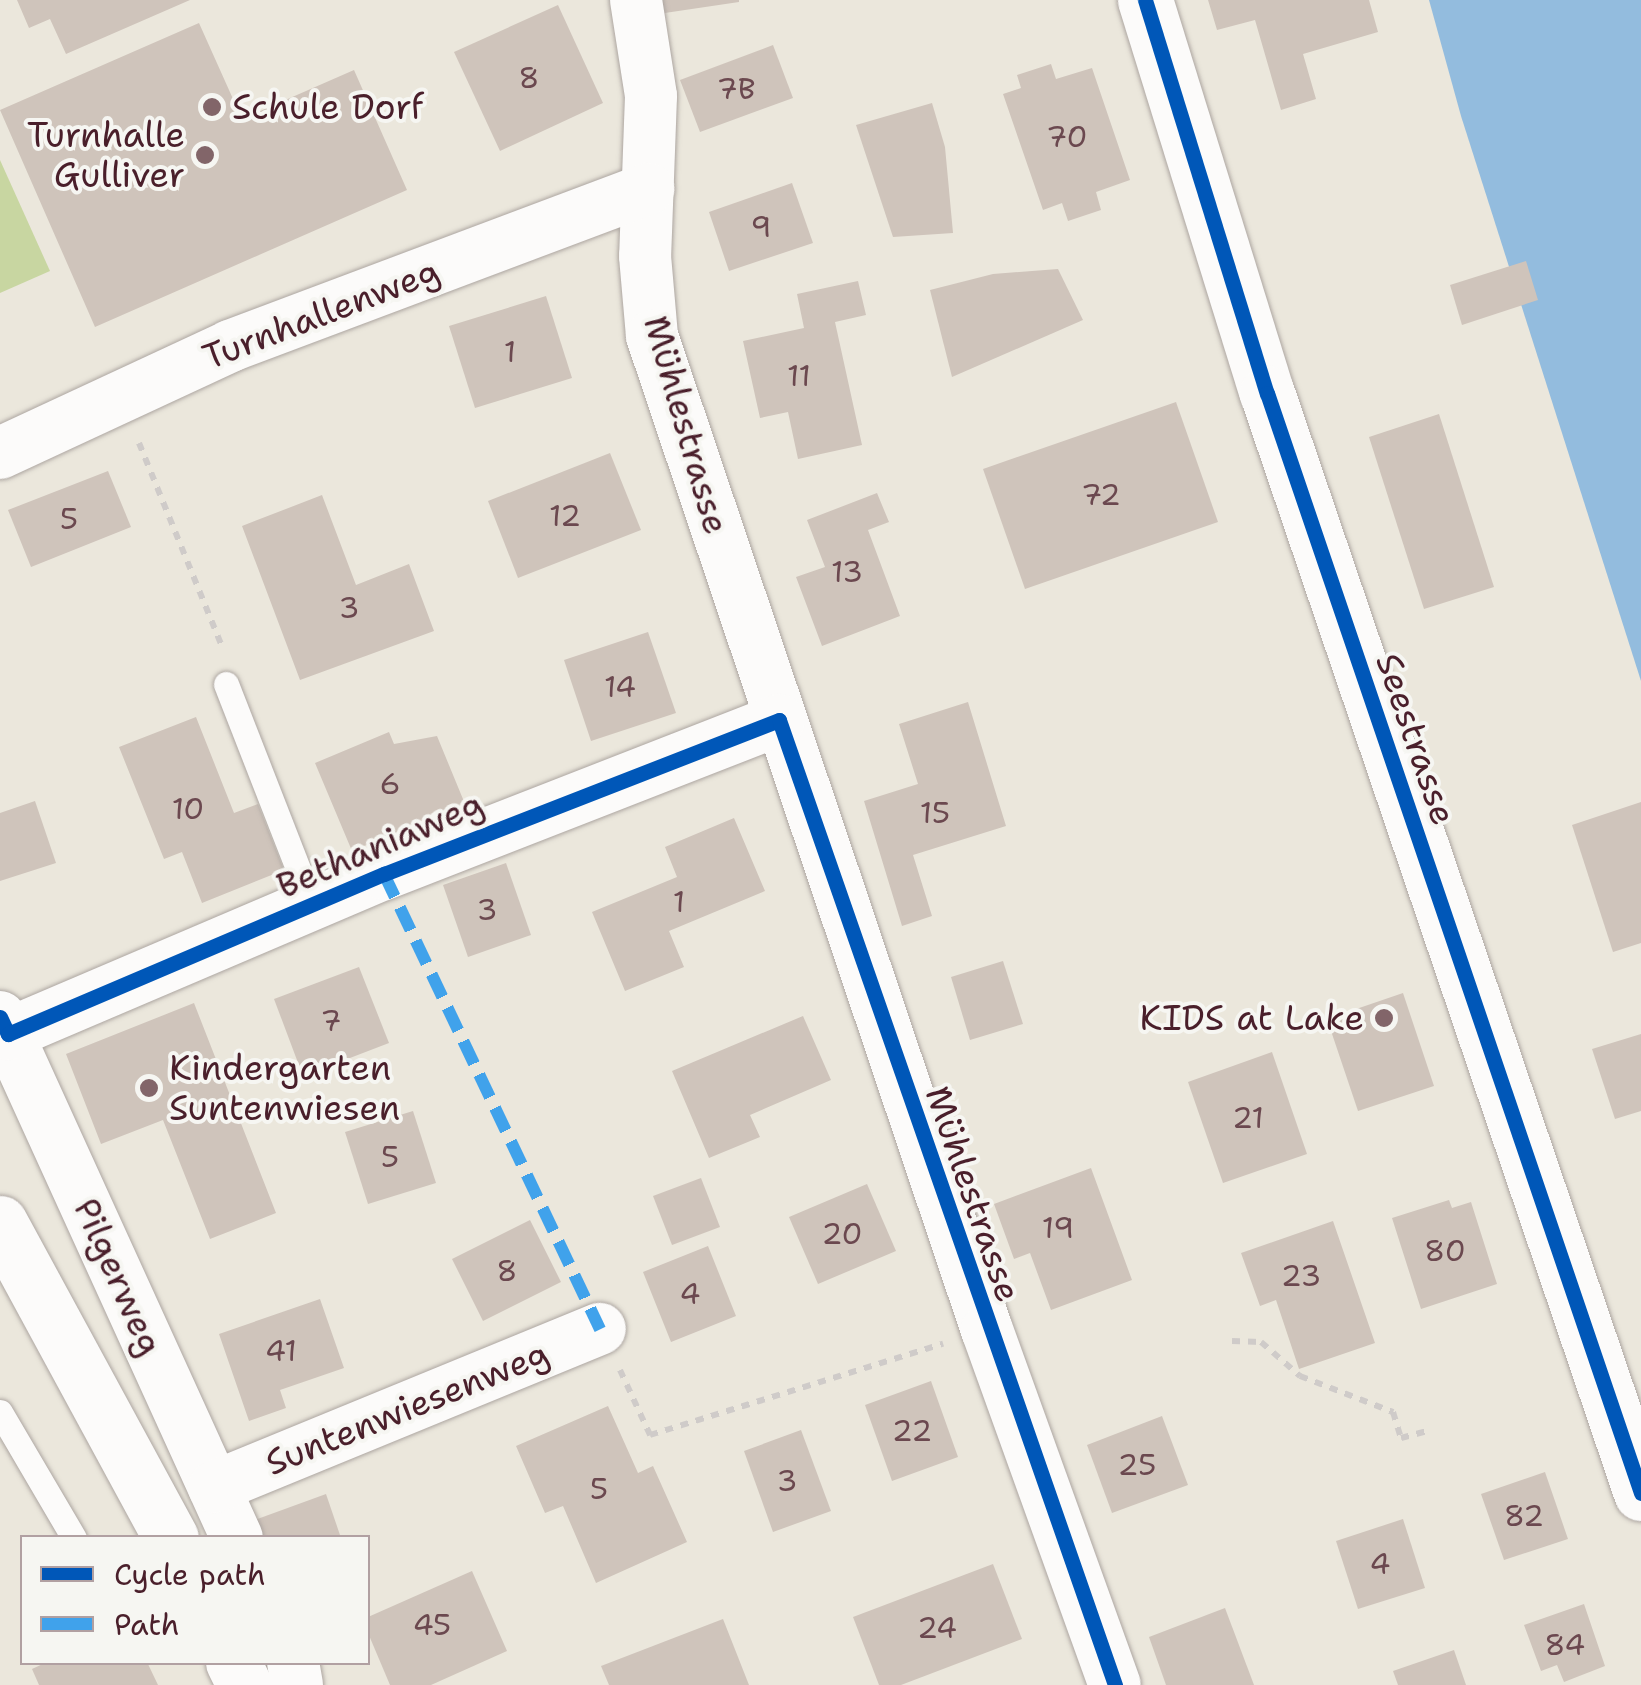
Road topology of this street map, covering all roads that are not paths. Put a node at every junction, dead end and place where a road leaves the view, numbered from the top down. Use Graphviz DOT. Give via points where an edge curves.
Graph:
graph roads {
  1 [pos="636,0"];
  2 [pos="1145,0"];
  3 [pos="648,188"];
  4 [pos="0,453"];
  5 [pos="226,684"];
  6 [pos="779,720"];
  7 [pos="312,905"];
  8 [pos="4,1026"];
  9 [pos="0,1223"];
  10 [pos="600,1329"];
  11 [pos="0,1412"];
  12 [pos="214,1487"];
  13 [pos="1641,1494"];
  14 [pos="72,1535"];
  15 [pos="169,1535"];
  16 [pos="236,1535"];
  17 [pos="1115,1685"];
  1 -- 3 [label="street, Mühlestrasse" via="651,96"];
  2 -- 13 [label="main road, Seestrasse" via="1274,412"];
  3 -- 4 [label="street, Turnhallenweg" via="230,346"];
  3 -- 6 [label="street, Mühlestrasse" via="652,336"];
  5 -- 7 [label="lane"];
  6 -- 7 [label="street, Bethaniaweg"];
  6 -- 17 [label="street, Mühlestrasse"];
  7 -- 8 [label="street, Bethaniaweg"];
  8 -- 12 [label="street, Pilgerweg"];
  9 -- 15 [label="main road"];
  10 -- 12 [label="street, Suntenwiesenweg"];
  11 -- 14 [label="lane"];
  12 -- 16 [label="street, Pilgerweg"];
}
